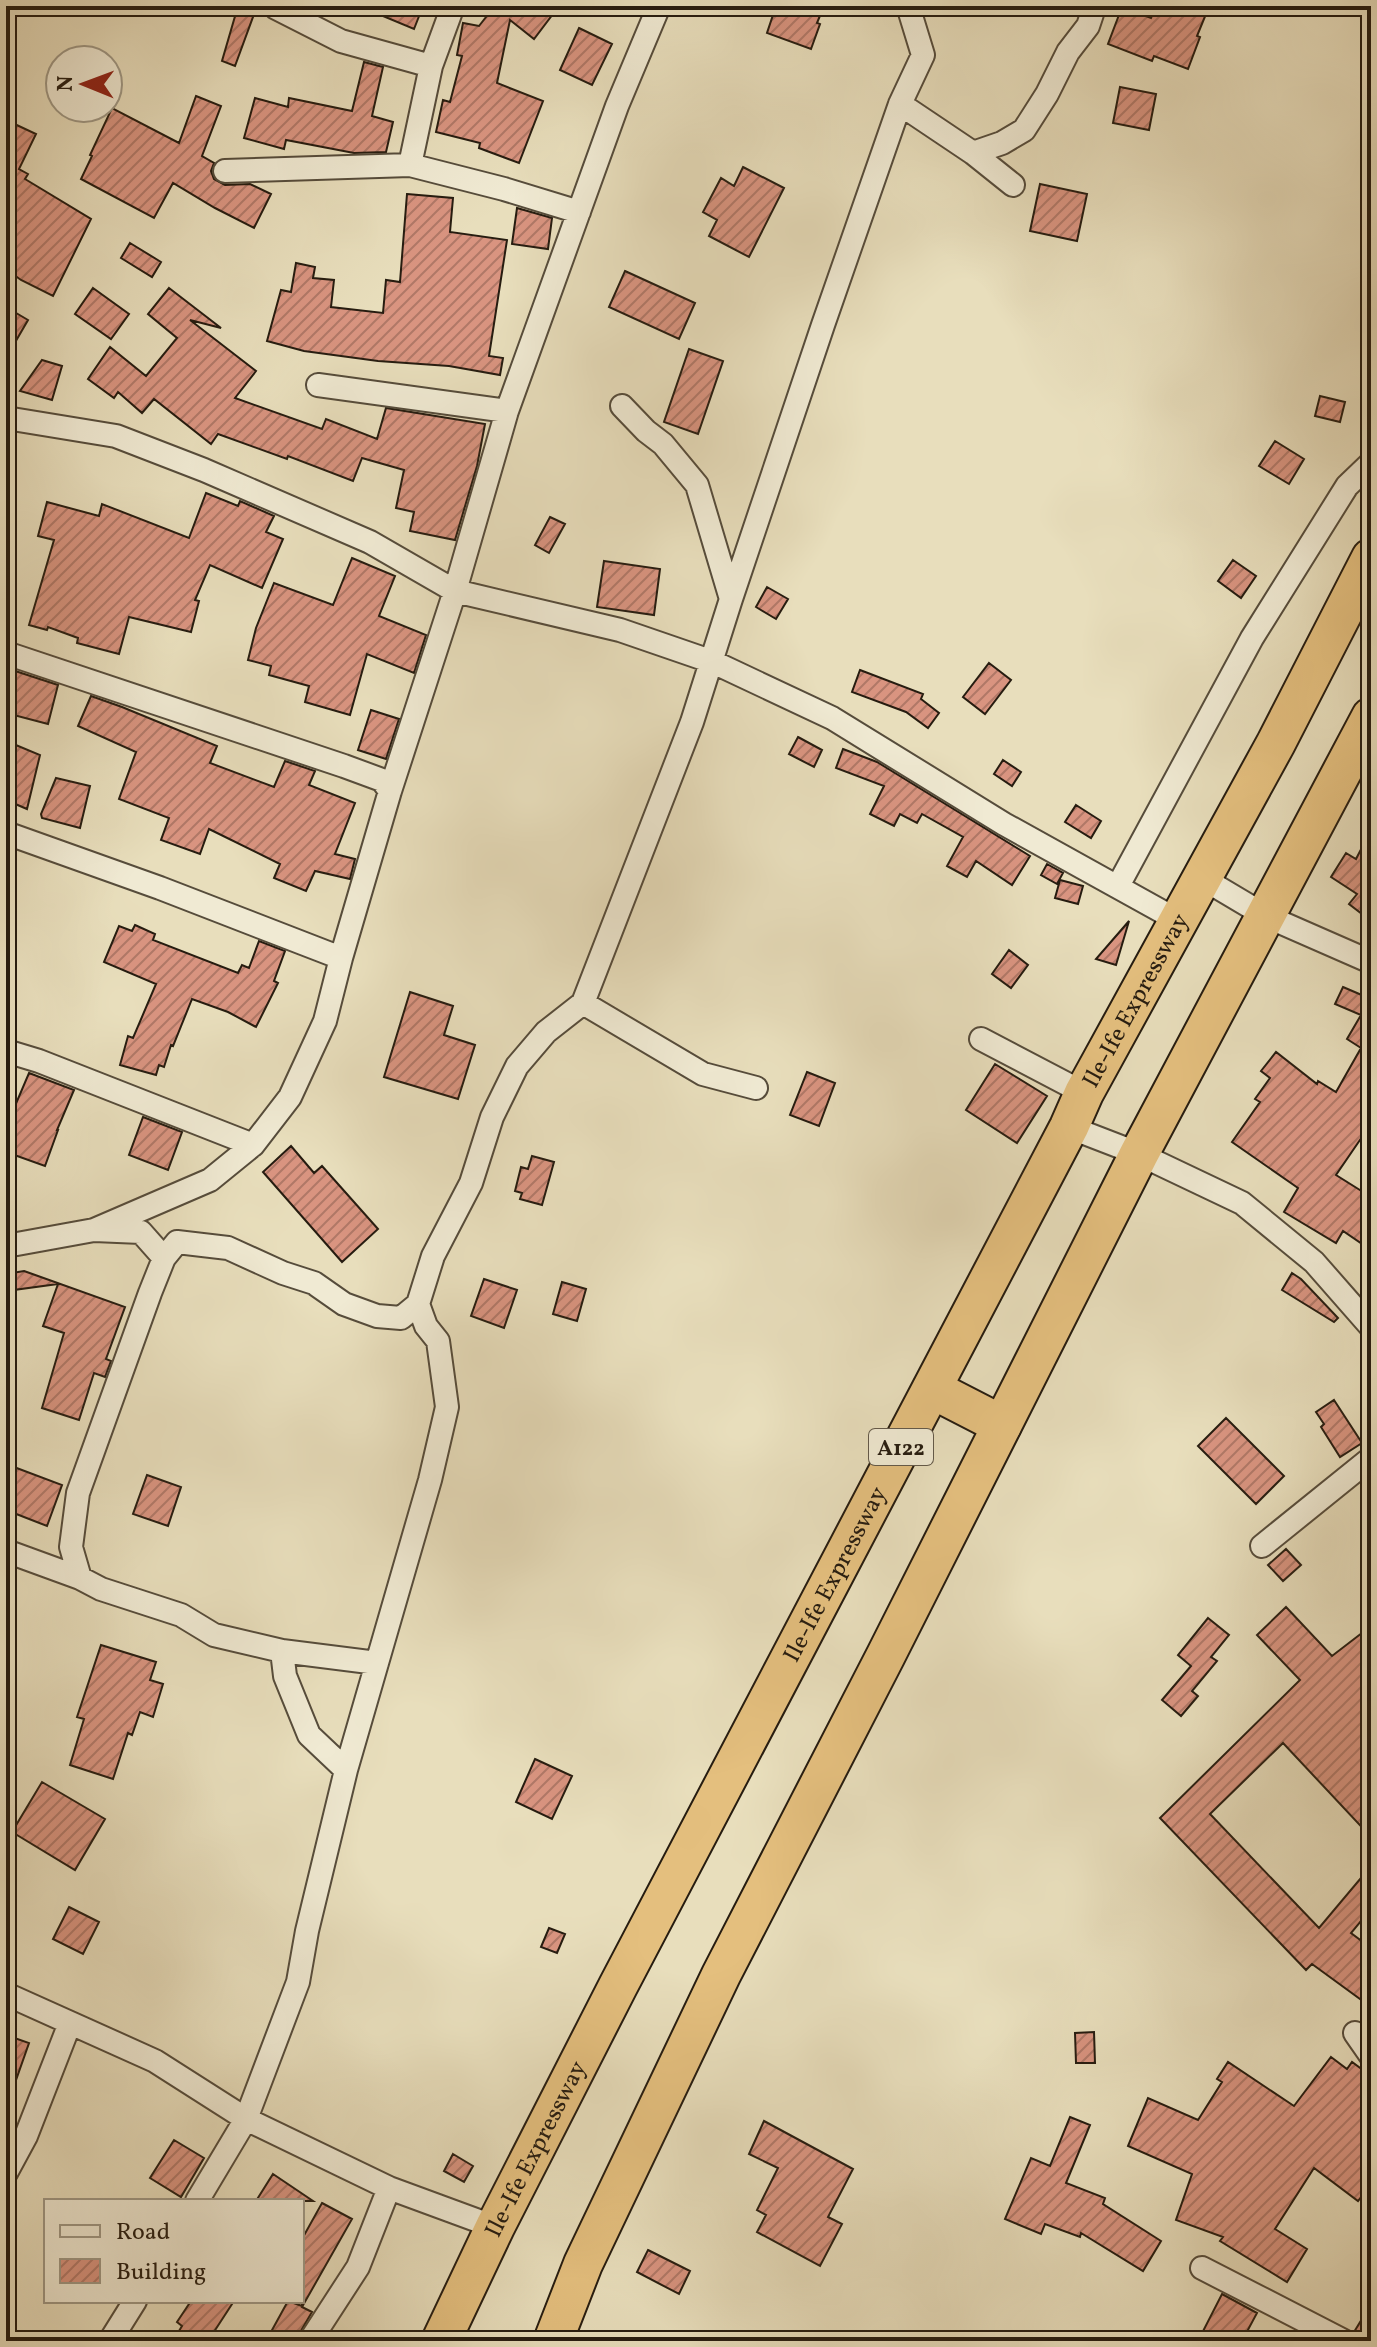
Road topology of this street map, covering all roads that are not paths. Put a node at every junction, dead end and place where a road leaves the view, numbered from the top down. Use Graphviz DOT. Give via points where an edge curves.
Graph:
graph roads {
  1 [pos="453,6"];
  2 [pos="659,6"];
  3 [pos="908,6"];
  4 [pos="1091,6"];
  5 [pos="276,8"];
  6 [pos="431,66"];
  7 [pos="900,104"];
  8 [pos="973,153"];
  9 [pos="410,165"];
  10 [pos="225,171"];
  11 [pos="1013,185"];
  12 [pos="579,212"];
  13 [pos="318,385"];
  14 [pos="622,406"];
  15 [pos="507,411"];
  16 [pos="6,418"];
  17 [pos="1371,463"];
  18 [pos="1371,558"];
  19 [pos="455,591"];
  20 [pos="731,599"];
  21 [pos="6,653"];
  22 [pos="713,662"];
  23 [pos="1371,717"];
  24 [pos="390,791"];
  25 [pos="6,833"];
  26 [pos="1202,878"];
  27 [pos="1118,886"];
  28 [pos="1266,916"];
  29 [pos="1179,921"];
  30 [pos="341,958"];
  31 [pos="1371,962"];
  32 [pos="583,1003"];
  33 [pos="981,1039"];
  34 [pos="6,1051"];
  35 [pos="756,1088"];
  36 [pos="1084,1093"];
  37 [pos="1069,1127"];
  38 [pos="253,1145"];
  39 [pos="1139,1154"];
  40 [pos="94,1230"];
  41 [pos="6,1246"];
  42 [pos="164,1258"];
  43 [pos="418,1304"];
  44 [pos="1370,1327"];
  45 [pos="932,1389"];
  46 [pos="1002,1425"];
  47 [pos="1371,1458"];
  48 [pos="1262,1546"];
  49 [pos="6,1551"];
  50 [pos="80,1578"];
  51 [pos="282,1651"];
  52 [pos="377,1663"];
  53 [pos="346,1770"];
  54 [pos="6,1994"];
  55 [pos="70,2023"];
  56 [pos="1355,2033"];
  57 [pos="1371,2056"];
  58 [pos="246,2119"];
  59 [pos="6,2173"];
  60 [pos="389,2188"];
  61 [pos="198,2199"];
  62 [pos="495,2227"];
  63 [pos="1202,2268"];
  64 [pos="134,2303"];
  65 [pos="110,2341"];
  66 [pos="310,2341"];
  67 [pos="441,2341"];
  68 [pos="553,2341"];
  69 [pos="1344,2341"];
  1 -- 6 [label="street"];
  2 -- 12 [label="street"];
  3 -- 7 [label="street" via="923,55"];
  4 -- 8 [label="street" via="1088,26 1024,130"];
  5 -- 6 [label="street" via="341,41"];
  6 -- 9 [label="street"];
  7 -- 8 [label="street"];
  7 -- 20 [label="street"];
  8 -- 11 [label="street"];
  9 -- 10 [label="street"];
  9 -- 12 [label="street"];
  12 -- 15 [label="street"];
  13 -- 15 [label="street"];
  14 -- 20 [label="street" via="697,485"];
  15 -- 19 [label="street"];
  16 -- 19 [label="street" via="131,441 370,542"];
  17 -- 27 [label="street" via="1347,486 1259,626"];
  18 -- 26 [label="highway, Ile-Ife Expressway / A122"];
  19 -- 22 [label="street" via="620,630"];
  19 -- 24 [label="street"];
  20 -- 22 [label="street"];
  21 -- 24 [label="street" via="344,766 382,780"];
  22 -- 27 [label="street" via="832,718 1004,824"];
  22 -- 32 [label="street"];
  23 -- 28 [label="highway"];
  24 -- 30 [label="street"];
  25 -- 30 [label="street"];
  26 -- 28 [label="street"];
  26 -- 29 [label="highway, Ile-Ife Expressway / A122"];
  27 -- 29 [label="street"];
  28 -- 31 [label="street"];
  28 -- 39 [label="highway"];
  29 -- 36 [label="highway, Ile-Ife Expressway / A122"];
  30 -- 38 [label="street" via="325,1021 290,1097"];
  32 -- 35 [label="street" via="703,1074"];
  32 -- 43 [label="street" via="546,1032 517,1066 492,1117 471,1183 433,1256"];
  33 -- 36 [label="street"];
  34 -- 38 [label="street"];
  36 -- 37 [label="highway, Ile-Ife Expressway / A122"];
  37 -- 39 [label="street"];
  37 -- 45 [label="highway, Ile-Ife Expressway / A122"];
  38 -- 40 [label="street" via="210,1180"];
  39 -- 44 [label="street" via="1242,1203 1314,1262"];
  39 -- 46 [label="highway"];
  40 -- 41 [label="street"];
  40 -- 42 [label="street" via="141,1232"];
  42 -- 43 [label="street" via="177,1242 228,1248 377,1316 401,1318"];
  42 -- 50 [label="street" via="78,1493 71,1547"];
  43 -- 52 [label="street" via="438,1341 447,1407"];
  45 -- 46 [label="highway"];
  45 -- 62 [label="highway, Ile-Ife Expressway / A122"];
  46 -- 68 [label="highway" via="714,1989 583,2264"];
  47 -- 48 [label="street"];
  49 -- 50 [label="street"];
  50 -- 51 [label="street" via="181,1615 214,1635"];
  51 -- 52 [label="street"];
  51 -- 53 [label="street" via="285,1676 309,1735"];
  52 -- 53 [label="street"];
  53 -- 58 [label="street" via="298,1982"];
  54 -- 55 [label="street"];
  55 -- 58 [label="street" via="155,2061"];
  55 -- 59 [label="street"];
  56 -- 57 [label="street"];
  58 -- 60 [label="street"];
  58 -- 61 [label="street"];
  60 -- 62 [label="street"];
  60 -- 66 [label="street" via="358,2267"];
  62 -- 67 [label="highway, Ile-Ife Expressway / A122"];
  63 -- 69 [label="street"];
  64 -- 65 [label="street"];
}
